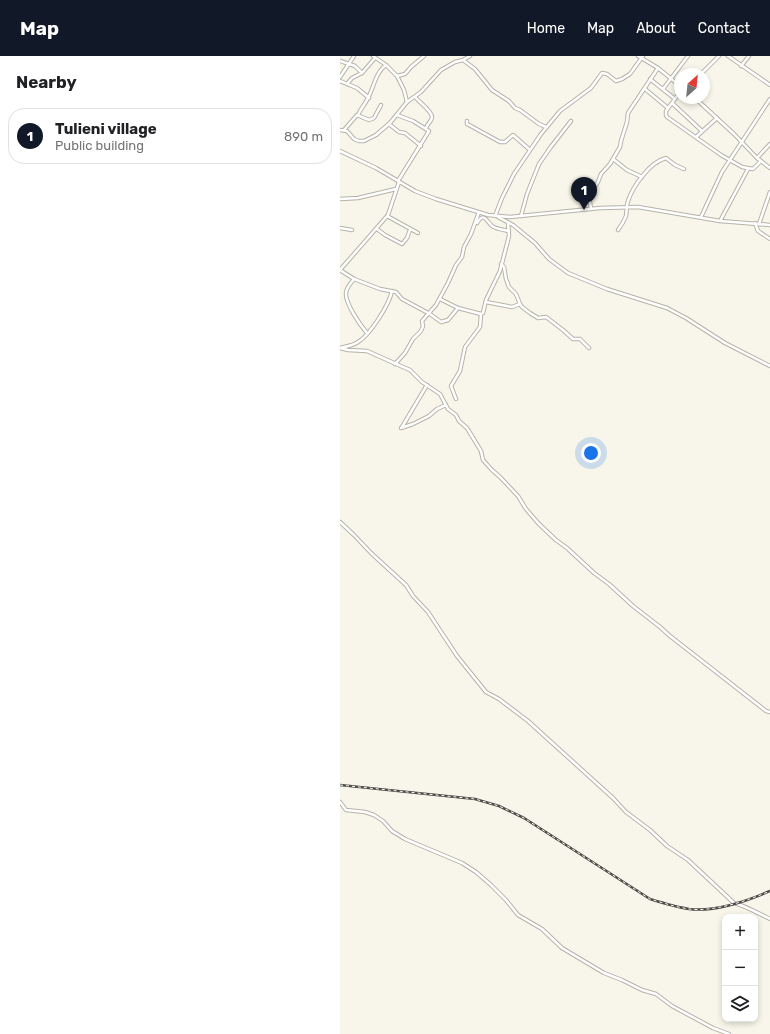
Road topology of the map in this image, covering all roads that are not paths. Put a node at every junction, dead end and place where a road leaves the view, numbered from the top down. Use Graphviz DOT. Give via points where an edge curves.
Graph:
graph roads {
  1 [pos="354,56"];
  2 [pos="424,56"];
  3 [pos="470,56"];
  4 [pos="638,56"];
  5 [pos="688,56"];
  6 [pos="719,56"];
  7 [pos="728,56"];
  8 [pos="749,56"];
  9 [pos="374,57"];
  10 [pos="642,57"];
  11 [pos="463,60"];
  12 [pos="340,61"];
  13 [pos="349,64"];
  14 [pos="386,65"];
  15 [pos="741,66"];
  16 [pos="658,68"];
  17 [pos="707,68"];
  18 [pos="362,73"];
  19 [pos="397,76"];
  20 [pos="340,77"];
  21 [pos="650,79"];
  22 [pos="672,79"];
  23 [pos="340,81"];
  24 [pos="347,84"];
  25 [pos="770,85"];
  26 [pos="645,89"];
  27 [pos="663,89"];
  28 [pos="414,97"];
  29 [pos="369,98"];
  30 [pos="674,98"];
  31 [pos="770,99"];
  32 [pos="674,100"];
  33 [pos="407,102"];
  34 [pos="672,103"];
  35 [pos="702,104"];
  36 [pos="381,106"];
  37 [pos="668,108"];
  38 [pos="358,115"];
  39 [pos="396,115"];
  40 [pos="717,118"];
  41 [pos="467,121"];
  42 [pos="571,121"];
  43 [pos="389,124"];
  44 [pos="546,127"];
  45 [pos="426,128"];
  46 [pos="340,130"];
  47 [pos="344,130"];
  48 [pos="702,131"];
  49 [pos="696,137"];
  50 [pos="742,142"];
  51 [pos="770,144"];
  52 [pos="421,146"];
  53 [pos="530,150"];
  54 [pos="340,151"];
  55 [pos="613,158"];
  56 [pos="757,158"];
  57 [pos="730,159"];
  58 [pos="761,161"];
  59 [pos="770,168"];
  60 [pos="684,169"];
  61 [pos="748,169"];
  62 [pos="642,177"];
  63 [pos="398,182"];
  64 [pos="396,189"];
  65 [pos="770,192"];
  66 [pos="340,199"];
  67 [pos="626,206"];
  68 [pos="591,209"];
  69 [pos="479,212"];
  70 [pos="387,216"];
  71 [pos="496,216"];
  72 [pos="521,216"];
  73 [pos="701,217"];
  74 [pos="720,220"];
  75 [pos="508,222"];
  76 [pos="754,223"];
  77 [pos="475,224"];
  78 [pos="759,224"];
  79 [pos="513,225"];
  80 [pos="770,225"];
  81 [pos="340,228"];
  82 [pos="377,229"];
  83 [pos="352,230"];
  84 [pos="410,230"];
  85 [pos="618,230"];
  86 [pos="509,231"];
  87 [pos="418,233"];
  88 [pos="770,239"];
  89 [pos="501,264"];
  90 [pos="342,265"];
  91 [pos="340,270"];
  92 [pos="354,279"];
  93 [pos="392,291"];
  94 [pos="440,299"];
  95 [pos="486,302"];
  96 [pos="520,304"];
  97 [pos="458,308"];
  98 [pos="430,314"];
  99 [pos="480,314"];
  100 [pos="367,333"];
  101 [pos="589,348"];
  102 [pos="395,364"];
  103 [pos="770,366"];
  104 [pos="427,385"];
  105 [pos="456,399"];
  106 [pos="446,405"];
  107 [pos="340,522"];
  108 [pos="770,712"];
  109 [pos="340,802"];
  110 [pos="770,919"];
  111 [pos="729,1034"];
  1 -- 13 [label="street"];
  2 -- 19 [label="street" via="405,74"];
  3 -- 11 [label="street"];
  4 -- 10 [label="street"];
  5 -- 22 [label="street"];
  6 -- 17 [label="street"];
  7 -- 15 [label="street"];
  8 -- 15 [label="street"];
  9 -- 14 [label="street"];
  9 -- 18 [label="street"];
  10 -- 16 [label="street"];
  10 -- 44 [label="street" via="630,74 619,81 606,73 601,73 591,88 560,111"];
  11 -- 28 [label="street" via="444,68"];
  11 -- 44 [label="street" via="514,108"];
  12 -- 13 [label="street"];
  13 -- 18 [label="street"];
  13 -- 20 [label="street"];
  14 -- 19 [label="street"];
  14 -- 29 [label="street"];
  15 -- 25 [label="street"];
  16 -- 21 [label="street"];
  16 -- 22 [label="street"];
  18 -- 24 [label="street"];
  19 -- 33 [label="street"];
  21 -- 26 [label="street"];
  21 -- 27 [label="street"];
  22 -- 27 [label="street"];
  23 -- 24 [label="street"];
  24 -- 29 [label="street"];
  26 -- 37 [label="street"];
  26 -- 55 [label="street" via="628,113 621,146"];
  27 -- 30 [label="street"];
  28 -- 33 [label="street"];
  28 -- 45 [label="street" via="432,115"];
  29 -- 38 [label="street"];
  31 -- 50 [label="street"];
  32 -- 34 [label="street"];
  33 -- 39 [label="street"];
  34 -- 37 [label="street"];
  34 -- 48 [label="street"];
  35 -- 40 [label="street"];
  36 -- 38 [label="street" via="372,120"];
  37 -- 49 [label="street" via="665,113 667,117"];
  38 -- 47 [label="street"];
  39 -- 43 [label="street"];
  39 -- 45 [label="street"];
  40 -- 48 [label="street"];
  40 -- 50 [label="street"];
  41 -- 53 [label="street" via="467,124 500,142 505,142 513,136"];
  42 -- 72 [label="street" via="540,164"];
  43 -- 47 [label="street" via="364,141 355,140"];
  43 -- 52 [label="street"];
  44 -- 53 [label="street"];
  45 -- 52 [label="street" via="429,131"];
  46 -- 47 [label="street"];
  48 -- 49 [label="street"];
  49 -- 57 [label="street"];
  50 -- 56 [label="street"];
  50 -- 57 [label="street"];
  51 -- 56 [label="street"];
  52 -- 63 [label="street"];
  53 -- 71 [label="street" via="508,186"];
  54 -- 63 [label="street"];
  55 -- 62 [label="street" via="627,170"];
  55 -- 68 [label="street" via="589,195"];
  56 -- 58 [label="street"];
  57 -- 61 [label="street" via="742,168"];
  57 -- 73 [label="street"];
  58 -- 59 [label="street"];
  58 -- 61 [label="street" via="754,169"];
  60 -- 62 [label="street" via="665,158 657,162"];
  61 -- 74 [label="street"];
  62 -- 67 [label="street"];
  63 -- 64 [label="street"];
  63 -- 69 [label="street" via="436,199"];
  64 -- 66 [label="street" via="358,198"];
  64 -- 70 [label="street"];
  65 -- 78 [label="street"];
  67 -- 68 [label="street"];
  67 -- 73 [label="street"];
  67 -- 85 [label="street" via="625,218"];
  68 -- 72 [label="street"];
  69 -- 71 [label="street"];
  69 -- 77 [label="street"];
  70 -- 82 [label="street"];
  70 -- 84 [label="street"];
  71 -- 72 [label="street"];
  71 -- 75 [label="street"];
  73 -- 74 [label="street"];
  74 -- 76 [label="street"];
  75 -- 79 [label="street"];
  75 -- 86 [label="street"];
  76 -- 78 [label="street"];
  76 -- 88 [label="street" via="758,231"];
  77 -- 86 [label="street" via="484,218 494,228"];
  77 -- 94 [label="street" via="462,257"];
  78 -- 80 [label="street"];
  79 -- 86 [label="street"];
  79 -- 103 [label="street" via="535,243 548,259 568,273 607,289 667,308 725,343"];
  81 -- 83 [label="street"];
  82 -- 84 [label="street" via="402,244"];
  82 -- 90 [label="street"];
  84 -- 87 [label="street"];
  86 -- 89 [label="street"];
  89 -- 95 [label="street"];
  89 -- 96 [label="street" via="508,285"];
  90 -- 91 [label="street"];
  91 -- 92 [label="street"];
  92 -- 93 [label="street"];
  92 -- 100 [label="street" via="346,290 346,296 355,317"];
  93 -- 98 [label="street" via="398,293 404,301"];
  93 -- 100 [label="street" via="383,313"];
  94 -- 97 [label="street"];
  94 -- 98 [label="street"];
  95 -- 96 [label="street" via="512,307"];
  95 -- 99 [label="street" via="483,313"];
  96 -- 101 [label="street" via="535,316 546,317 573,339 580,339"];
  97 -- 98 [label="street" via="443,322"];
  97 -- 99 [label="street"];
  98 -- 102 [label="street" via="422,321 421,331"];
  99 -- 105 [label="street" via="480,327 465,347 460,372 450,387"];
  100 -- 102 [label="street" via="355,344 340,348 367,350"];
  102 -- 104 [label="street" via="410,370"];
  104 -- 106 [label="street" via="440,394"];
  104 -- 106 [label="street" via="402,428"];
  106 -- 108 [label="street" via="466,428 481,451 483,459 556,540 670,636"];
  107 -- 110 [label="street" via="406,585 428,612 457,656 488,693 499,698 528,721 626,812 688,860 734,903"];
  109 -- 111 [label="street" via="346,810 374,815 405,840 460,862 473,870 505,899 518,915 542,928 562,948 604,973 655,994 672,1006"];
}
